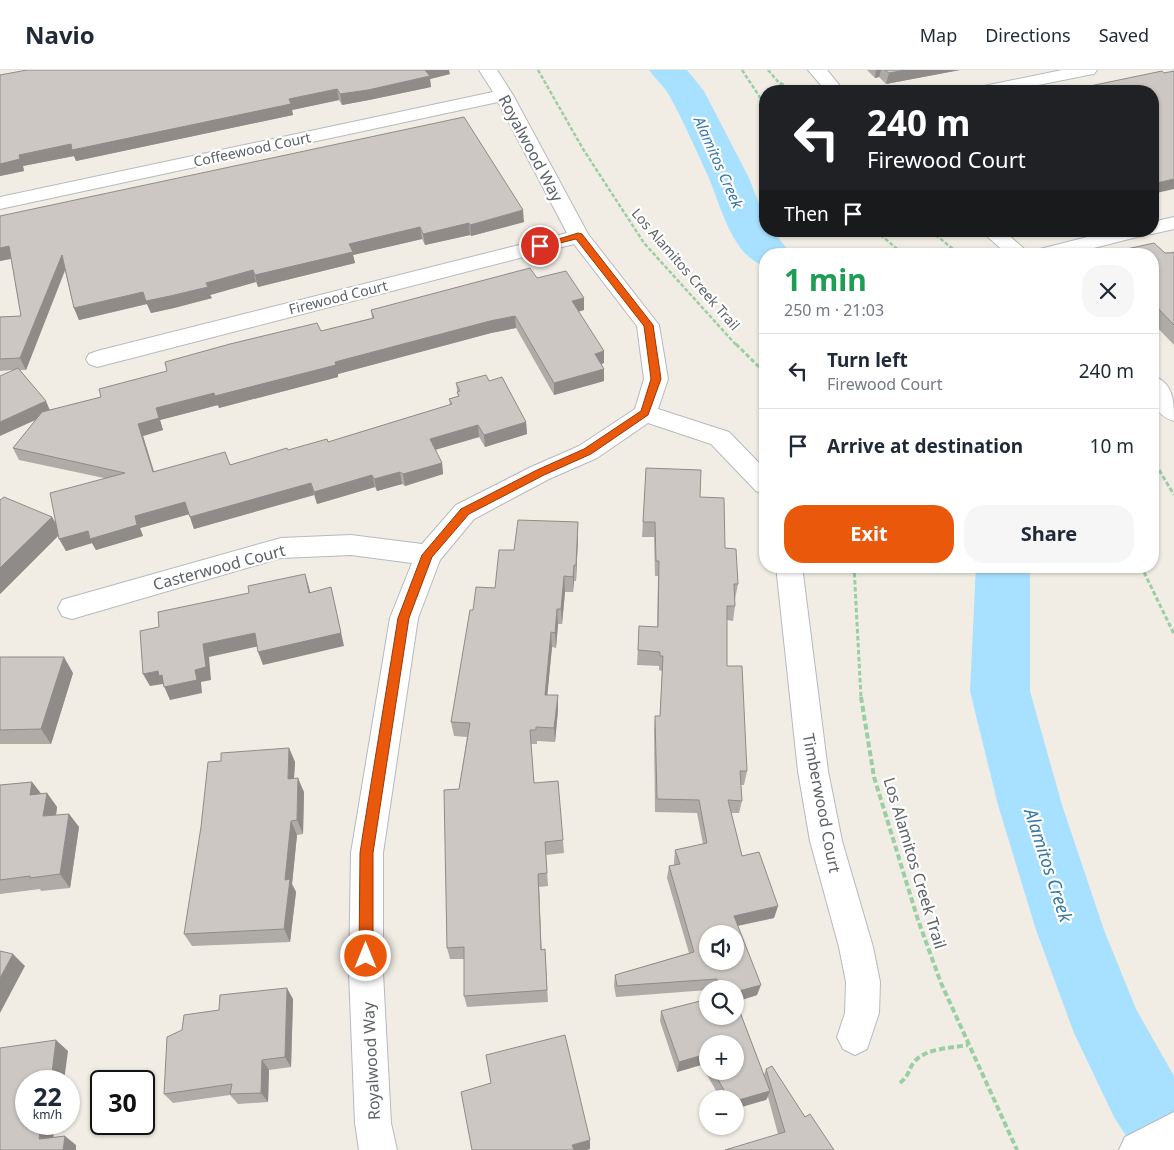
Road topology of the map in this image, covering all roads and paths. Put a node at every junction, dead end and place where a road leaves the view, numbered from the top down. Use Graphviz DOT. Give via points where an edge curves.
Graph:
graph roads {
  1 [pos="488,70"];
  2 [pos="538,70"];
  3 [pos="742,70"];
  4 [pos="768,70"];
  5 [pos="817,70"];
  6 [pos="1088,70"];
  7 [pos="779,83"];
  8 [pos="784,85"];
  9 [pos="831,85"];
  10 [pos="1014,85"];
  11 [pos="504,95"];
  12 [pos="759,96"];
  13 [pos="0,203"];
  14 [pos="1174,223"];
  15 [pos="1159,226"];
  16 [pos="578,236"];
  17 [pos="883,237"];
  18 [pos="938,237"];
  19 [pos="999,237"];
  20 [pos="1113,237"];
  21 [pos="896,248"];
  22 [pos="952,248"];
  23 [pos="1012,248"];
  24 [pos="1068,248"];
  25 [pos="97,358"];
  26 [pos="759,368"];
  27 [pos="1159,394"];
  28 [pos="645,413"];
  29 [pos="1174,414"];
  30 [pos="1159,470"];
  31 [pos="759,479"];
  32 [pos="1174,495"];
  33 [pos="428,555"];
  34 [pos="790,573"];
  35 [pos="854,573"];
  36 [pos="1144,573"];
  37 [pos="72,608"];
  38 [pos="1174,634"];
  39 [pos="855,1037"];
  40 [pos="968,1045"];
  41 [pos="900,1083"];
  42 [pos="1174,1130"];
  43 [pos="378,1150"];
  44 [pos="1017,1150"];
  45 [pos="1138,1150"];
  1 -- 11 [label="street, Royalwood Way"];
  2 -- 26 [label="path, Los Alamitos Creek Trail" via="583,149 644,242"];
  3 -- 12 [label="path"];
  4 -- 7 [label="path"];
  5 -- 9 [label="street"];
  6 -- 10 [label="street"];
  7 -- 8 [label="path"];
  11 -- 13 [label="street, Coffeewood Court"];
  11 -- 16 [label="street, Royalwood Way"];
  14 -- 15 [label="street"];
  16 -- 25 [label="street, Firewood Court"];
  16 -- 28 [label="street, Royalwood Way" via="648,325 656,379"];
  17 -- 21 [label="path"];
  18 -- 22 [label="path"];
  19 -- 23 [label="street"];
  20 -- 24 [label="street"];
  27 -- 29 [label="street"];
  28 -- 31 [label="street" via="720,438"];
  28 -- 33 [label="street, Royalwood Way" via="588,452 465,512"];
  30 -- 32 [label="path"];
  33 -- 37 [label="street, Casterwood Court" via="351,545 281,548"];
  33 -- 43 [label="street, Royalwood Way" via="404,618 367,853 366,973 373,1123"];
  34 -- 39 [label="street, Timberwood Court" via="813,771 826,841 863,982 862,1013"];
  35 -- 40 [label="path, Los Alamitos Creek Trail" via="862,709 874,777 918,920"];
  36 -- 38 [label="path"];
  40 -- 41 [label="path" via="925,1054 915,1060 910,1076"];
  40 -- 44 [label="path, Los Alamitos Creek Trail"];
  42 -- 45 [label="street"];
}
